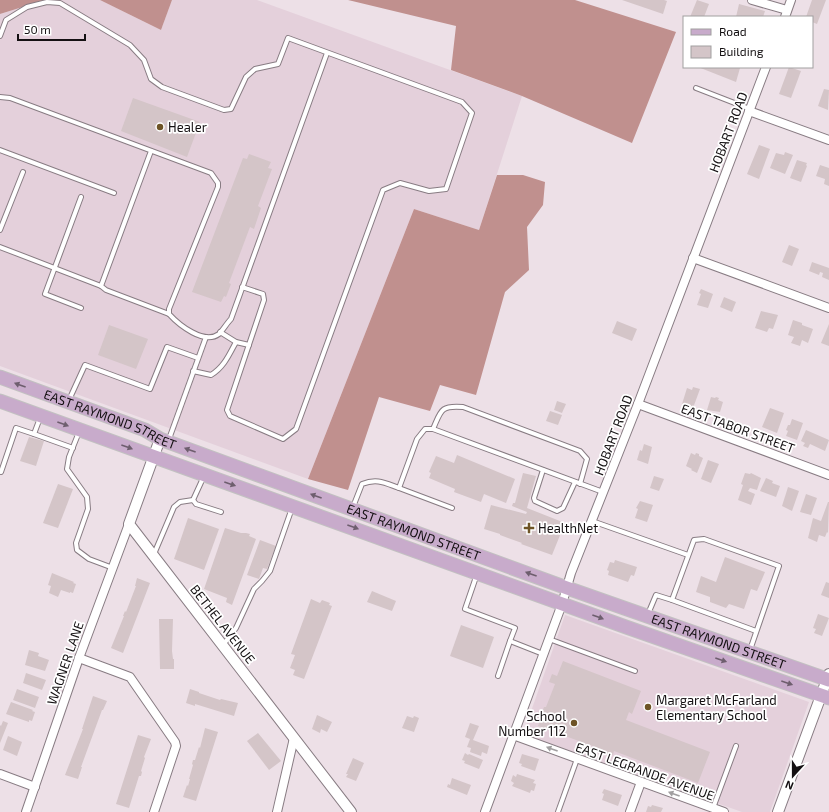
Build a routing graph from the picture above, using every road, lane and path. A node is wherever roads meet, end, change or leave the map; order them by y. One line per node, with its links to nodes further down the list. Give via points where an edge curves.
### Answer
1 (752, 0): 3 (street)
2 (791, 0): 3 (street)
3 (786, 13)
4 (0, 36): 5 (lane, via 6,20 26,7 47,2 60,3 130,45 144,60 150,79 162,87 224,110 231,109 246,77 255,69 278,64 288,38)
5 (327, 53): 21 (lane); 28 (lane, via 462,102 472,113 446,188 429,192 400,183 383,190 296,429 282,439 230,416 227,410)
6 (766, 68): 9 (street, HOBART ROAD)
7 (696, 88): 9 (lane)
8 (0, 97): 12 (lane, via 10,98)
9 (750, 110): 10 (street); 18 (street, HOBART ROAD)
10 (829, 140)
11 (0, 150): 14 (lane)
12 (152, 151): 20 (lane); 24 (lane, via 211,173 218,183)
13 (23, 172): 16 (lane)
14 (114, 193)
15 (81, 197): 19 (lane)
16 (0, 230)
17 (0, 247): 19 (lane)
18 (693, 258): 23 (street); 34 (street, HOBART ROAD)
19 (54, 268): 20 (lane); 22 (lane, via 45,294)
20 (100, 286): 24 (lane)
21 (242, 287): 25 (lane, via 231,319); 28 (lane, via 263,294 264,300)
22 (81, 308)
23 (829, 308)
24 (169, 314): 26 (lane, via 188,330)
25 (220, 332): 26 (lane); 27 (lane)
26 (206, 337): 29 (lane)
27 (236, 342): 28 (lane); 30 (lane, via 218,370 211,374)
28 (249, 345)
29 (198, 358): 30 (lane); 33 (lane, via 167,347 150,389 85,365)
30 (193, 371): 39 (lane)
31 (0, 378): 33 (main road, EAST RAYMOND STREET, one-way to 31)
32 (0, 400): 35 (main road, EAST RAYMOND STREET)
33 (68, 402): 39 (main road, EAST RAYMOND STREET, via 145,430)
34 (638, 404): 45 (street, EAST TABOR STREET); 49 (street, HOBART ROAD)
35 (41, 416): 37 (main road, EAST RAYMOND STREET, one-way to 37); 38 (lane)
36 (433, 429): 42 (lane); 47 (lane, via 441,411 450,406 462,407 580,451 587,459); 48 (lane, via 425,430 417,439)
37 (80, 430): 40 (lane); 41 (main road, EAST RAYMOND STREET, one-way to 41)
38 (34, 434): 40 (lane); 43 (lane, via 16,428)
39 (164, 440): 41 (street); 53 (main road, EAST RAYMOND STREET, one-way to 39)
40 (72, 448): 59 (lane, via 67,469 87,497 88,509 76,543 77,550 89,559)
41 (154, 457): 44 (main road, EAST RAYMOND STREET); 56 (street)
42 (543, 470): 46 (lane); 46 (lane, via 535,501 557,511 563,508)
43 (1, 472)
44 (204, 475): 50 (lane); 51 (main road, EAST RAYMOND STREET, one-way to 51)
45 (829, 475)
46 (575, 482): 47 (lane)
47 (580, 484): 49 (lane)
48 (399, 488): 52 (lane); 53 (lane, via 371,480 362,484)
49 (603, 492): 55 (street, HOBART ROAD)
50 (193, 500): 54 (lane, via 196,504); 58 (lane, via 180,502 174,507)
51 (292, 505): 60 (main road, EAST RAYMOND STREET, one-way to 60); 68 (lane, via 270,571 254,589 236,628)
52 (452, 508)
53 (353, 509): 61 (main road, EAST RAYMOND STREET, one-way to 53)
54 (221, 512)
55 (592, 521): 57 (lane); 61 (street, HOBART ROAD)
56 (129, 524): 58 (street, BETHEL AVENUE); 59 (street, WAGNER LANE)
57 (688, 555): 62 (lane); 65 (lane, via 694,540 704,539 779,566)
58 (154, 556): 68 (street, BETHEL AVENUE)
59 (113, 568): 71 (street, WAGNER LANE)
60 (477, 573): 63 (main road, EAST RAYMOND STREET); 67 (lane, via 465,609 515,628)
61 (567, 588): 63 (street, HOBART ROAD); 64 (main road, EAST RAYMOND STREET)
62 (672, 600): 64 (lane, via 656,595); 65 (lane)
63 (562, 604): 66 (street, HOBART ROAD); 75 (main road, EAST RAYMOND STREET, one-way to 75)
64 (648, 616): 69 (main road, EAST RAYMOND STREET)
65 (756, 631): 69 (lane)
66 (549, 638): 70 (street, HOBART ROAD); 72 (lane)
67 (510, 641): 70 (lane); 73 (lane)
68 (223, 645): 77 (street, BETHEL AVENUE)
69 (749, 652): 74 (main road, EAST RAYMOND STREET)
70 (543, 654): 76 (street, HOBART ROAD)
71 (79, 658): 82 (street, WAGNER LANE); 85 (street, via 130,677 175,742 176,746)
72 (635, 671)
73 (498, 676)
74 (828, 678): 75 (street)
75 (825, 697): 92 (street)
76 (513, 735): 79 (street, EAST LEGRANDE AVENUE, one-way to 76); 88 (street, HOBART ROAD)
77 (294, 738): 86 (street); 87 (street, BETHEL AVENUE)
78 (736, 746): 83 (lane)
79 (578, 759): 81 (street, EAST LEGRANDE AVENUE); 89 (lane)
80 (0, 774): 82 (street)
81 (641, 782): 83 (street, EAST LEGRANDE AVENUE, one-way to 81); 90 (street)
82 (35, 787): 84 (street, WAGNER LANE)
83 (713, 808): 91 (street, EAST LEGRANDE AVENUE)
84 (26, 812)
85 (154, 812)
86 (277, 812)
87 (351, 812)
88 (485, 812)
89 (558, 812)
90 (630, 812)
91 (724, 812)
92 (778, 812)

